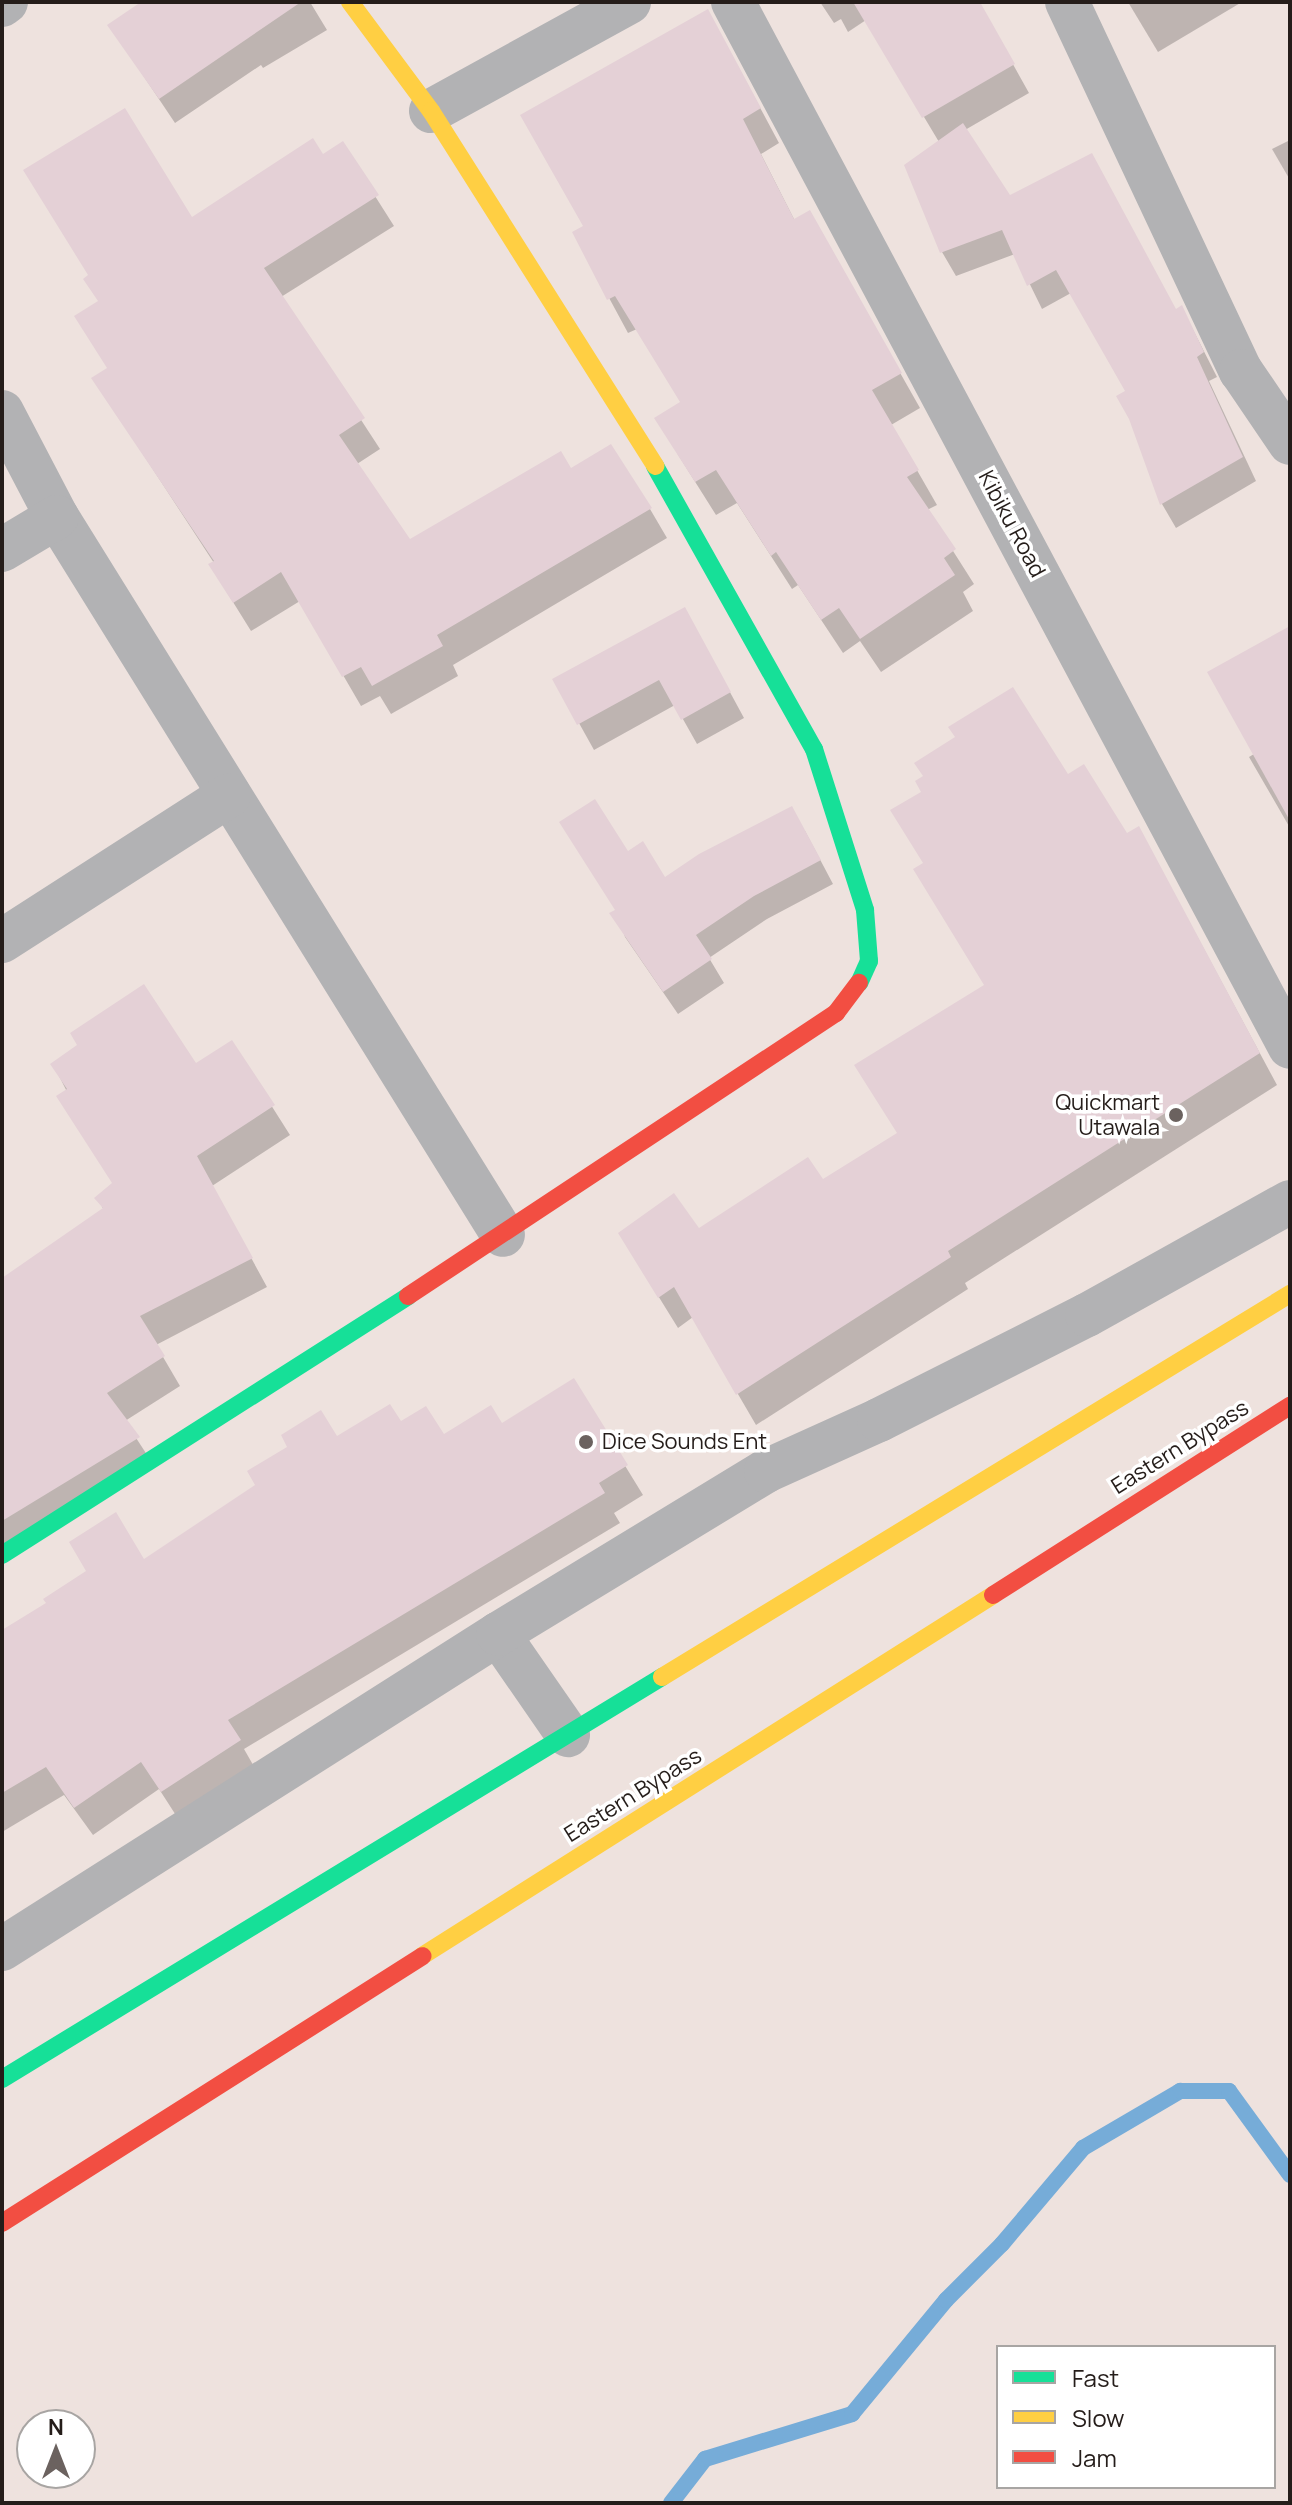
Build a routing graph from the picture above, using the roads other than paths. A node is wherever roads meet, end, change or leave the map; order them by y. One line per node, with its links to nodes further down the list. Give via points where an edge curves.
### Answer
1 (350, 2): 5 (main road)
2 (629, 2): 5 (street)
3 (733, 2): 12 (street, Kibiku Road)
4 (1067, 2): 7 (street, via 1241,371)
5 (431, 111): 14 (main road, via 674,496 814,749 869,936 869,961 857,989 836,1013)
6 (2, 412): 8 (street)
7 (1290, 443)
8 (57, 517): 9 (street); 10 (street)
9 (2, 550)
10 (229, 795): 11 (street); 14 (street)
11 (2, 941)
12 (1290, 1047)
13 (1290, 1202): 18 (street, via 1087,1315 766,1471)
14 (503, 1235): 17 (main road)
15 (1290, 1294): 19 (main road)
16 (1290, 1406): 22 (main road, Eastern Bypass)
17 (2, 1555)
18 (498, 1634): 19 (street); 20 (street)
19 (568, 1735): 21 (main road)
20 (2, 1949)
21 (2, 2079)
22 (2, 2223)

